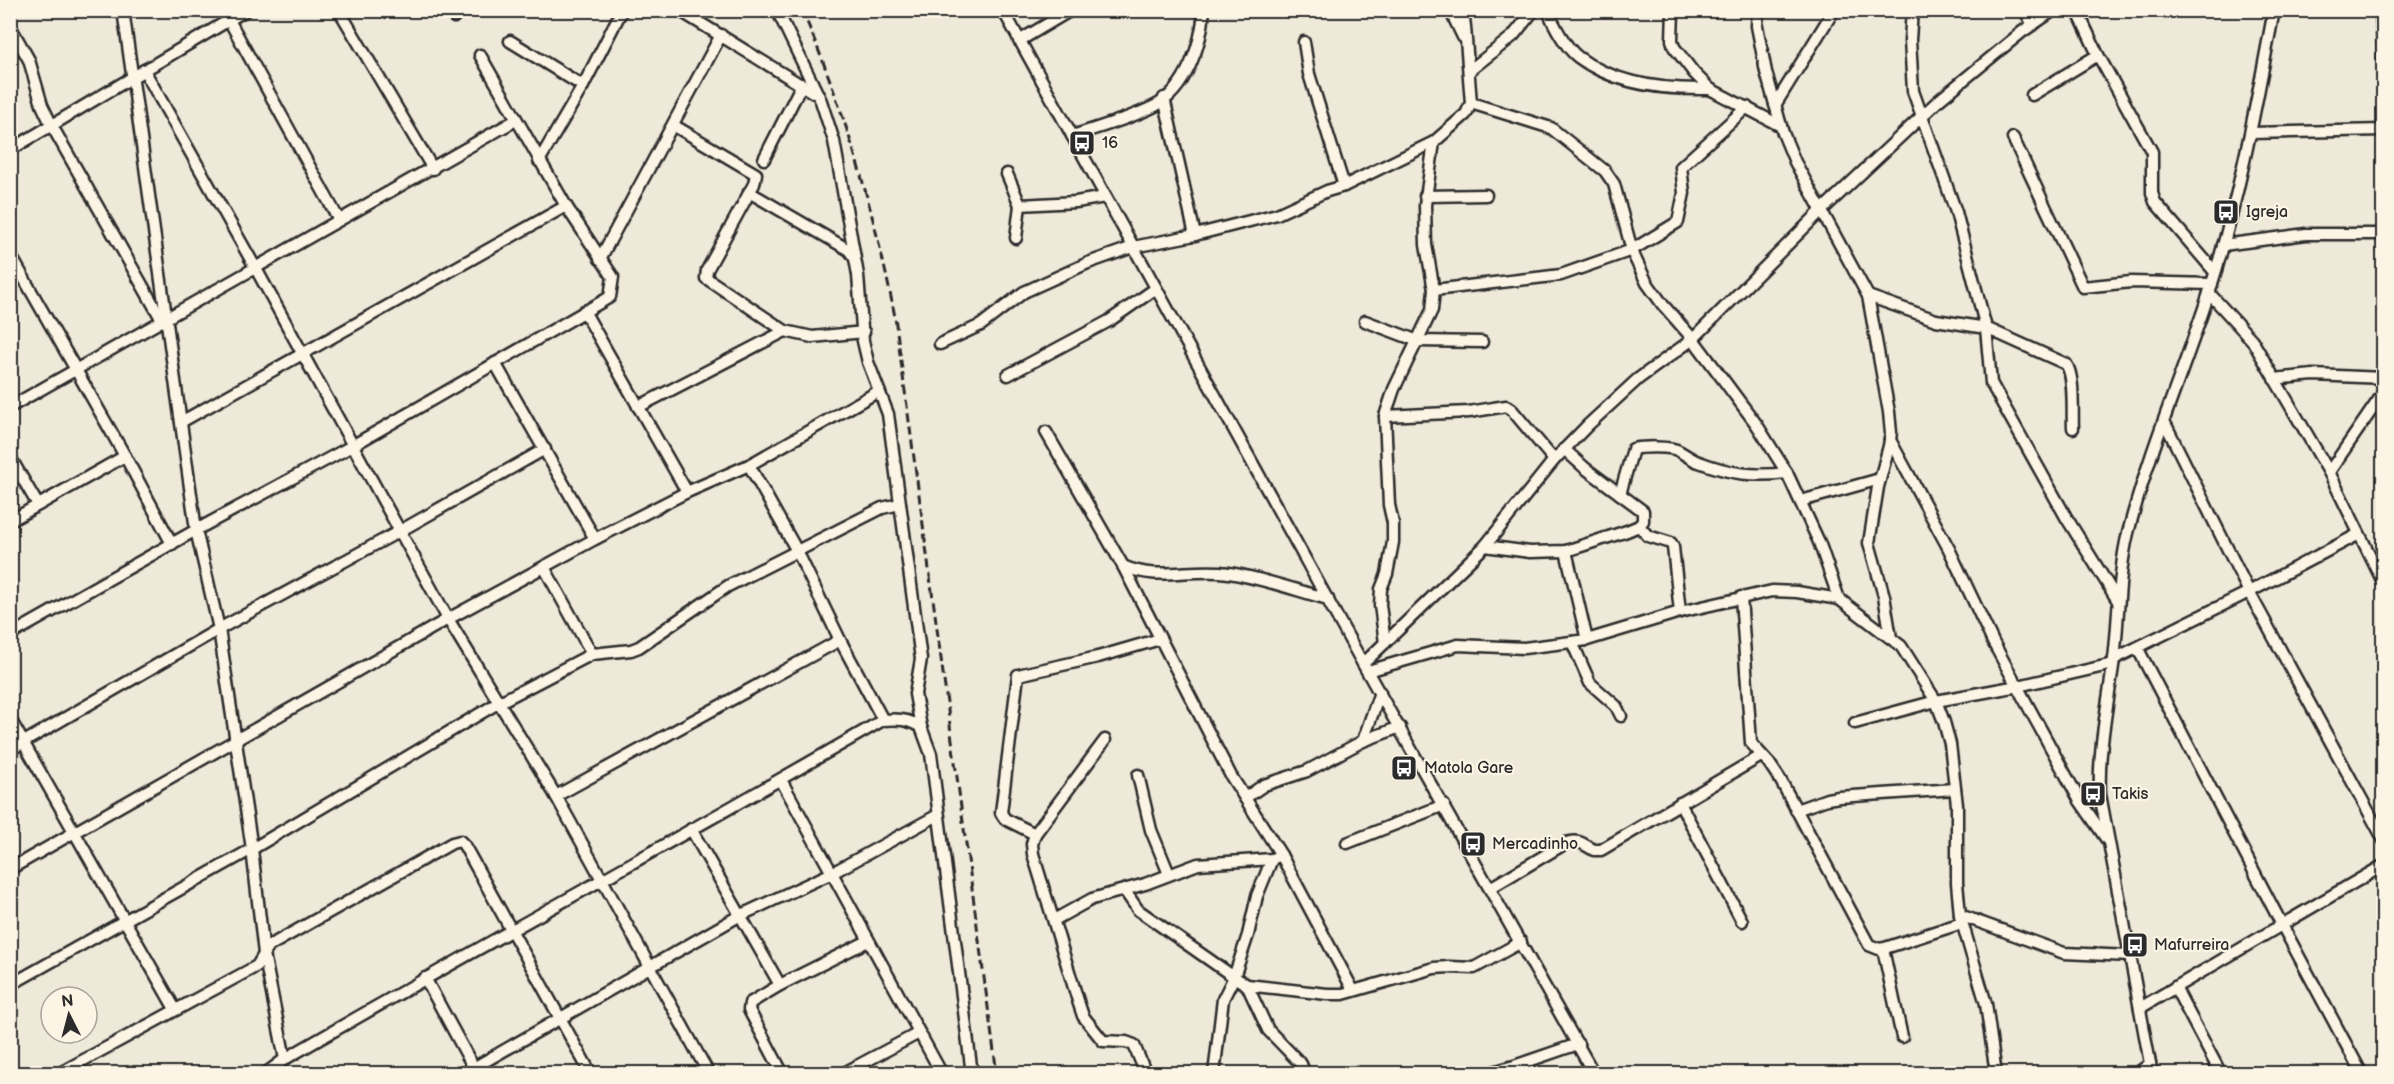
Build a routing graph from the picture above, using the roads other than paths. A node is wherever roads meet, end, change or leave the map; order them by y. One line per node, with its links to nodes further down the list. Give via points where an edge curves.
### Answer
1 (123, 10): 36 (street)
2 (246, 10): 23 (street)
3 (339, 10): 59 (street)
4 (622, 10): 38 (street)
5 (679, 10): 26 (street)
6 (777, 10): 40 (street)
7 (1003, 10): 28 (street)
8 (1071, 10): 28 (street)
9 (1204, 10): 42 (street, via 1197,48 1178,85)
10 (1450, 10): 30 (street)
11 (1467, 10): 30 (street)
12 (1534, 10): 35 (street, via 1513,36)
13 (1548, 10): 39 (street, via 1576,56 1615,77 1674,90)
14 (1673, 10): 39 (street, via 1674,47)
15 (1758, 10): 44 (street, via 1757,26)
16 (1834, 10): 44 (street)
17 (2024, 10): 24 (street)
18 (2054, 10): 24 (street)
19 (2077, 10): 32 (street)
20 (2274, 10): 52 (street)
21 (2381, 10): 33 (street)
22 (1910, 11): 46 (street, via 1913,91)
23 (229, 20): 34 (street); 69 (street)
24 (2033, 24): 46 (street)
25 (10, 26): 49 (street, via 29,60)
26 (721, 35): 37 (street); 48 (street)
27 (510, 41): 38 (street)
28 (1019, 41): 53 (street)
29 (1304, 42): 61 (street, via 1309,74)
30 (1466, 43): 35 (street)
31 (480, 55): 47 (street)
32 (2098, 55): 41 (street); 80 (street, via 2152,152 2155,202)
33 (2384, 63)
34 (144, 70): 36 (street); 79 (street)
35 (1469, 71): 43 (street)
36 (132, 77): 49 (street); 86 (street)
37 (802, 84): 40 (street); 57 (street)
38 (583, 86): 58 (street)
39 (1710, 89): 45 (street)
40 (817, 95): 77 (street, via 834,141)
41 (2032, 95)
42 (1164, 98): 53 (street, via 1157,105); 71 (street)
43 (1471, 103): 55 (street, via 1466,114); 75 (street, via 1551,128 1605,171 1614,184)
44 (1775, 105): 50 (street)
45 (1747, 108): 50 (street); 75 (street, via 1681,166 1684,193 1678,222)
46 (1923, 116): 68 (street); 88 (street, via 1956,212)
47 (516, 120): 58 (street); 59 (street)
48 (673, 125): 62 (street, via 756,174); 78 (street)
49 (52, 126): 56 (street); 86 (street)
50 (1781, 126): 68 (street)
51 (2384, 130): 52 (street)
52 (2251, 133): 73 (street)
53 (1072, 136): 65 (street)
54 (2013, 138): 82 (street, via 2083,287 2131,282)
55 (1434, 142): 61 (street); 64 (street)
56 (10, 150)
57 (764, 159)
58 (539, 161): 67 (street)
59 (433, 169): 69 (street)
60 (1007, 174): 66 (street)
61 (1344, 186): 71 (street, via 1277,214)
62 (749, 192): 77 (street, via 849,250); 89 (street, via 706,278)
63 (1486, 195): 64 (street)
64 (1425, 196): 83 (street, via 1426,244)
65 (1106, 197): 66 (street); 74 (street)
66 (1020, 205): 72 (street)
67 (566, 206): 78 (street); 95 (street)
68 (1821, 211): 84 (street); 91 (street)
69 (339, 220): 79 (street)
70 (2384, 234): 73 (street, via 2306,234)
71 (1195, 235): 74 (street)
72 (1016, 238)
73 (2223, 245): 80 (street)
74 (1133, 247): 81 (street); 94 (street, via 1024,292 981,325)
75 (1632, 250): 83 (street, via 1561,274); 91 (street, via 1662,305)
76 (10, 254): 97 (street)
77 (854, 257): 90 (street)
78 (600, 259): 85 (street, via 613,277 610,297)
79 (255, 267): 86 (street); 95 (street)
80 (2215, 272): 82 (street)
81 (1155, 289): 98 (street, via 1109,321); 141 (street)
82 (2210, 289): 100 (street, via 2252,340); 106 (street)
83 (1434, 290): 92 (street, via 1432,310)
84 (1868, 296): 88 (street, via 1936,320); 110 (street, via 1889,412)
85 (584, 311): 96 (street); 104 (street)
86 (163, 320): 97 (street); 107 (street)
87 (1365, 321): 92 (street)
88 (1986, 328): 108 (street, via 2066,364 2071,378); 143 (street, via 1995,394)
89 (785, 331): 90 (street, via 812,337); 104 (street)
90 (864, 332): 101 (street, via 868,362)
91 (1693, 339): 113 (street, via 1638,379); 119 (street)
92 (1418, 341): 93 (street); 105 (street)
93 (1482, 342)
94 (940, 344)
95 (302, 354): 107 (street); 111 (street)
96 (495, 363): 111 (street); 112 (street)
97 (76, 371): 103 (street); 114 (street)
98 (1008, 375)
99 (2384, 378): 100 (street, via 2313,375)
100 (2274, 380): 118 (street)
101 (879, 391): 117 (street); 124 (street, via 888,414)
102 (2384, 392): 118 (street)
103 (10, 407)
104 (639, 407): 121 (street)
105 (1385, 416): 116 (street, via 1506,406); 153 (street, via 1389,505 1394,523 1381,589)
106 (2164, 421): 139 (street); 143 (street, via 2128,534)
107 (181, 422): 128 (street)
108 (2073, 428)
109 (1046, 432): 136 (street)
110 (1890, 440): 120 (street); 158 (street)
111 (352, 446): 128 (street); 129 (street)
112 (545, 449): 129 (street); 131 (street)
113 (1564, 449): 116 (street); 122 (street)
114 (125, 456): 125 (street); 132 (street)
115 (10, 457): 125 (street)
116 (1554, 460): 133 (street)
117 (749, 465): 121 (street); 134 (street)
118 (2329, 472): 130 (street)
119 (1787, 473): 122 (street, via 1757,477 1699,462 1677,449 1640,448 1633,449); 123 (street)
120 (1880, 479): 123 (street); 148 (street, via 1869,543)
121 (687, 492): 131 (street)
122 (1620, 494): 127 (street, via 1642,511)
123 (1801, 501): 142 (street)
124 (900, 504): 134 (street, via 882,508); 166 (street, via 921,659 915,694)
125 (38, 505): 126 (street)
126 (10, 521)
127 (1639, 526): 135 (street); 144 (street, via 1648,536 1673,547)
128 (195, 530): 132 (street); 146 (street)
129 (400, 531): 145 (street); 146 (street)
130 (2359, 534): 138 (street); 139 (street)
131 (596, 539): 137 (street)
132 (172, 544): 147 (street)
133 (1485, 546): 135 (street, via 1530,552); 153 (street)
134 (798, 551): 150 (street); 155 (street, via 728,586 639,647)
135 (1566, 551): 151 (street)
136 (1123, 566): 141 (street, via 1147,574 1231,573); 149 (street)
137 (544, 567): 145 (street); 155 (street)
138 (2384, 584)
139 (2249, 592): 154 (street); 186 (street)
140 (1741, 597): 142 (street, via 1772,591); 144 (street); 173 (street, via 1751,743)
141 (1328, 599): 157 (street)
142 (1839, 599): 148 (street)
143 (2118, 601): 156 (street)
144 (1680, 612): 151 (street)
145 (448, 619): 161 (street); 168 (street)
146 (219, 629): 168 (street); 171 (street)
147 (10, 635)
148 (1891, 638): 160 (street, via 1901,646)
149 (1160, 639): 178 (street); 185 (street, via 1018,675 1001,813 1005,819)
150 (840, 640): 164 (street); 177 (street)
151 (1587, 640): 152 (street)
152 (1572, 642): 157 (street, via 1524,648 1458,645); 162 (street, via 1590,683)
153 (1385, 643): 157 (street)
154 (2138, 648): 156 (street); 203 (street)
155 (592, 654): 161 (street)
156 (2113, 661): 158 (street); 187 (street, via 2098,768)
157 (1365, 668): 159 (street)
158 (2018, 686): 160 (street); 187 (street, via 2080,801)
159 (1380, 692): 167 (street); 170 (street)
160 (1936, 701): 165 (street); 176 (street, via 1950,744)
161 (498, 703): 177 (street); 189 (street)
162 (1622, 716)
163 (10, 719): 171 (street)
164 (883, 720): 166 (street, via 911,721); 175 (street)
165 (1855, 723)
166 (921, 727): 182 (street, via 932,754)
167 (1400, 727): 170 (street); 180 (street)
168 (235, 740): 184 (street); 189 (street)
169 (1105, 740): 185 (street)
170 (1364, 741): 178 (street, via 1307,771 1264,785)
171 (23, 743): 172 (street); 184 (street)
172 (10, 750)
173 (1761, 756): 179 (street); 181 (street)
174 (1138, 775): 194 (street, via 1151,830)
175 (781, 780): 183 (street); 193 (street)
176 (1955, 789): 181 (street, via 1839,797); 199 (street)
177 (556, 796): 195 (street)
178 (1245, 798): 190 (street)
179 (1680, 803): 196 (street, via 1601,850 1582,841 1566,843); 202 (street)
180 (1444, 805): 188 (street); 196 (street)
181 (1796, 810): 207 (street, via 1869,945)
182 (938, 815): 193 (street); 235 (street)
183 (691, 829): 195 (street); 198 (street)
184 (75, 832): 192 (street); 201 (street)
185 (1035, 834): 200 (street, via 1033,854)
186 (2384, 840)
187 (2109, 842): 209 (street)
188 (1347, 843)
189 (252, 849): 201 (street); 208 (street)
190 (1276, 857): 194 (street, via 1198,864); 212 (street, via 1257,896); 217 (street)
191 (2384, 865): 203 (street)
192 (10, 869)
193 (832, 873): 198 (street); 205 (street)
194 (1169, 874): 197 (street)
195 (601, 879): 204 (street); 210 (street)
196 (1490, 888): 206 (street)
197 (1125, 891): 200 (street, via 1092,899); 212 (street, via 1138,910)
198 (739, 916): 210 (street); 214 (street)
199 (1961, 919): 207 (street); 209 (street, via 2064,953); 241 (street, via 1986,1004)
200 (1054, 920): 236 (street, via 1083,1016 1103,1041 1134,1045)
201 (124, 921): 213 (street); 219 (street)
202 (1742, 921)
203 (2282, 926): 216 (street); 244 (street)
204 (512, 931): 208 (street, via 460,841 270,946); 211 (street); 220 (street)
205 (868, 941): 214 (street); 221 (street)
206 (1521, 942): 217 (street, via 1474,968 1434,968); 223 (street)
207 (1883, 949): 222 (street)
208 (264, 954): 219 (street, via 257,966); 224 (street)
209 (2130, 956): 218 (street)
210 (650, 968): 220 (street); 231 (street)
211 (425, 978): 224 (street); 226 (street)
212 (1234, 978): 215 (street); 237 (street, via 1223,999)
213 (10, 985)
214 (780, 985): 232 (street, via 752,1001 748,1008)
215 (1247, 985): 217 (street, via 1327,994); 238 (street, via 1268,1030 1301,1064)
216 (2175, 987): 218 (street); 243 (street)
217 (1353, 990)
218 (2140, 1008): 225 (street)
219 (175, 1009): 227 (street)
220 (561, 1019): 226 (street); 230 (street)
221 (919, 1033): 233 (street); 234 (street)
222 (1902, 1037)
223 (1578, 1044): 239 (street); 240 (street)
224 (285, 1059): 228 (street)
225 (2151, 1069): 242 (street)
226 (475, 1070): 229 (street)
227 (58, 1074)
228 (266, 1074)
229 (463, 1074)
230 (591, 1074)
231 (709, 1074)
232 (783, 1074)
233 (842, 1074)
234 (942, 1074)
235 (972, 1074)
236 (1146, 1074)
237 (1214, 1074)
238 (1305, 1074)
239 (1486, 1074)
240 (1594, 1074)
241 (1996, 1074)
242 (2136, 1074)
243 (2221, 1074)
244 (2362, 1074)

